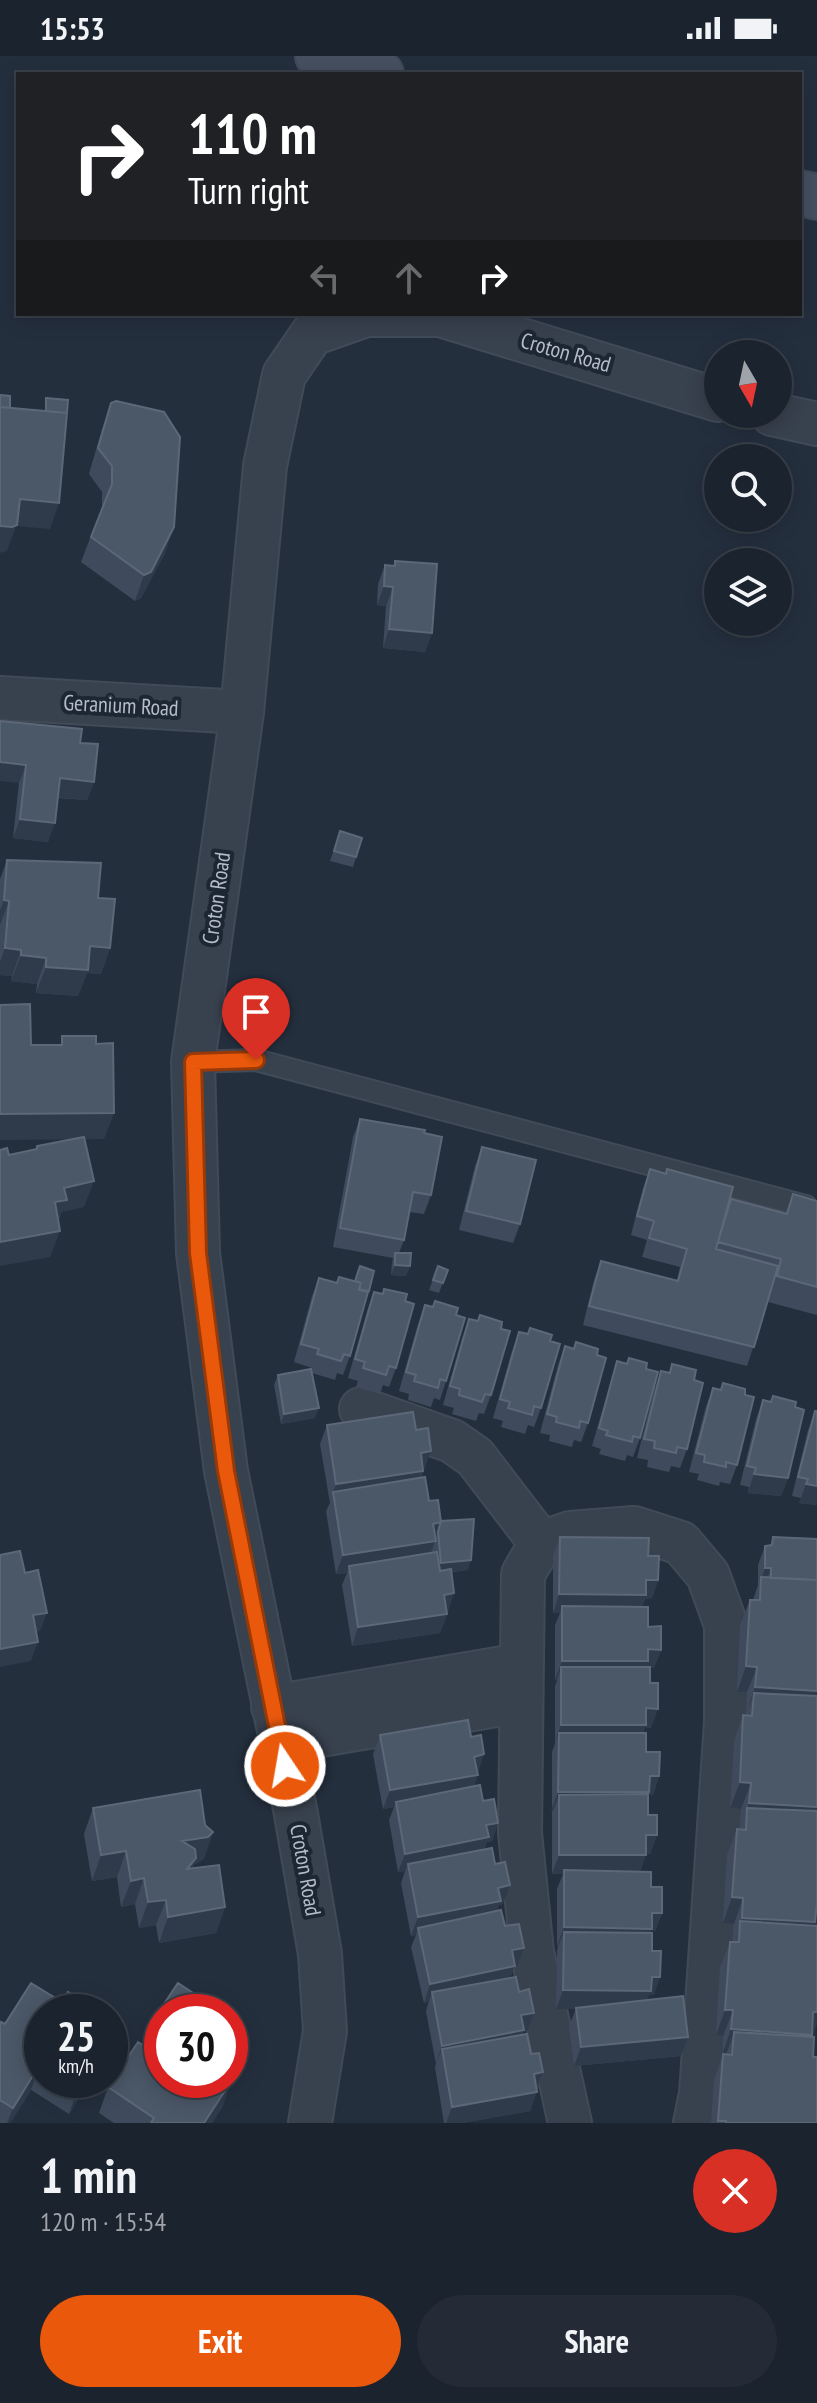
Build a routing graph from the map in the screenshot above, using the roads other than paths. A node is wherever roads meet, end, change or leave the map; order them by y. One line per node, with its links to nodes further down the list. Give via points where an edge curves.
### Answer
1 (318, 56): 2 (main road)
2 (374, 72)
3 (363, 316): 9 (street, Croton Road, via 312,334 284,375 265,466)
4 (443, 316): 5 (street, Croton Road)
5 (704, 396)
6 (792, 418): 7 (street)
7 (817, 424)
8 (0, 698): 9 (street, Geranium Road)
9 (242, 712): 10 (street, Croton Road)
10 (193, 1062): 11 (lane, via 256,1060); 15 (street, Croton Road, via 198,1253 226,1471)
11 (806, 1206)
12 (361, 1409): 13 (street, via 452,1441 475,1457)
13 (541, 1543): 14 (street, via 523,1574); 18 (street, via 570,1533 634,1528 681,1543 708,1575 726,1625 726,1722)
14 (520, 1683): 15 (street); 17 (street, via 520,1833 532,1952)
15 (276, 1725): 16 (street, Croton Road, via 320,1954 325,2031)
16 (310, 2123)
17 (570, 2123)
18 (695, 2123)

